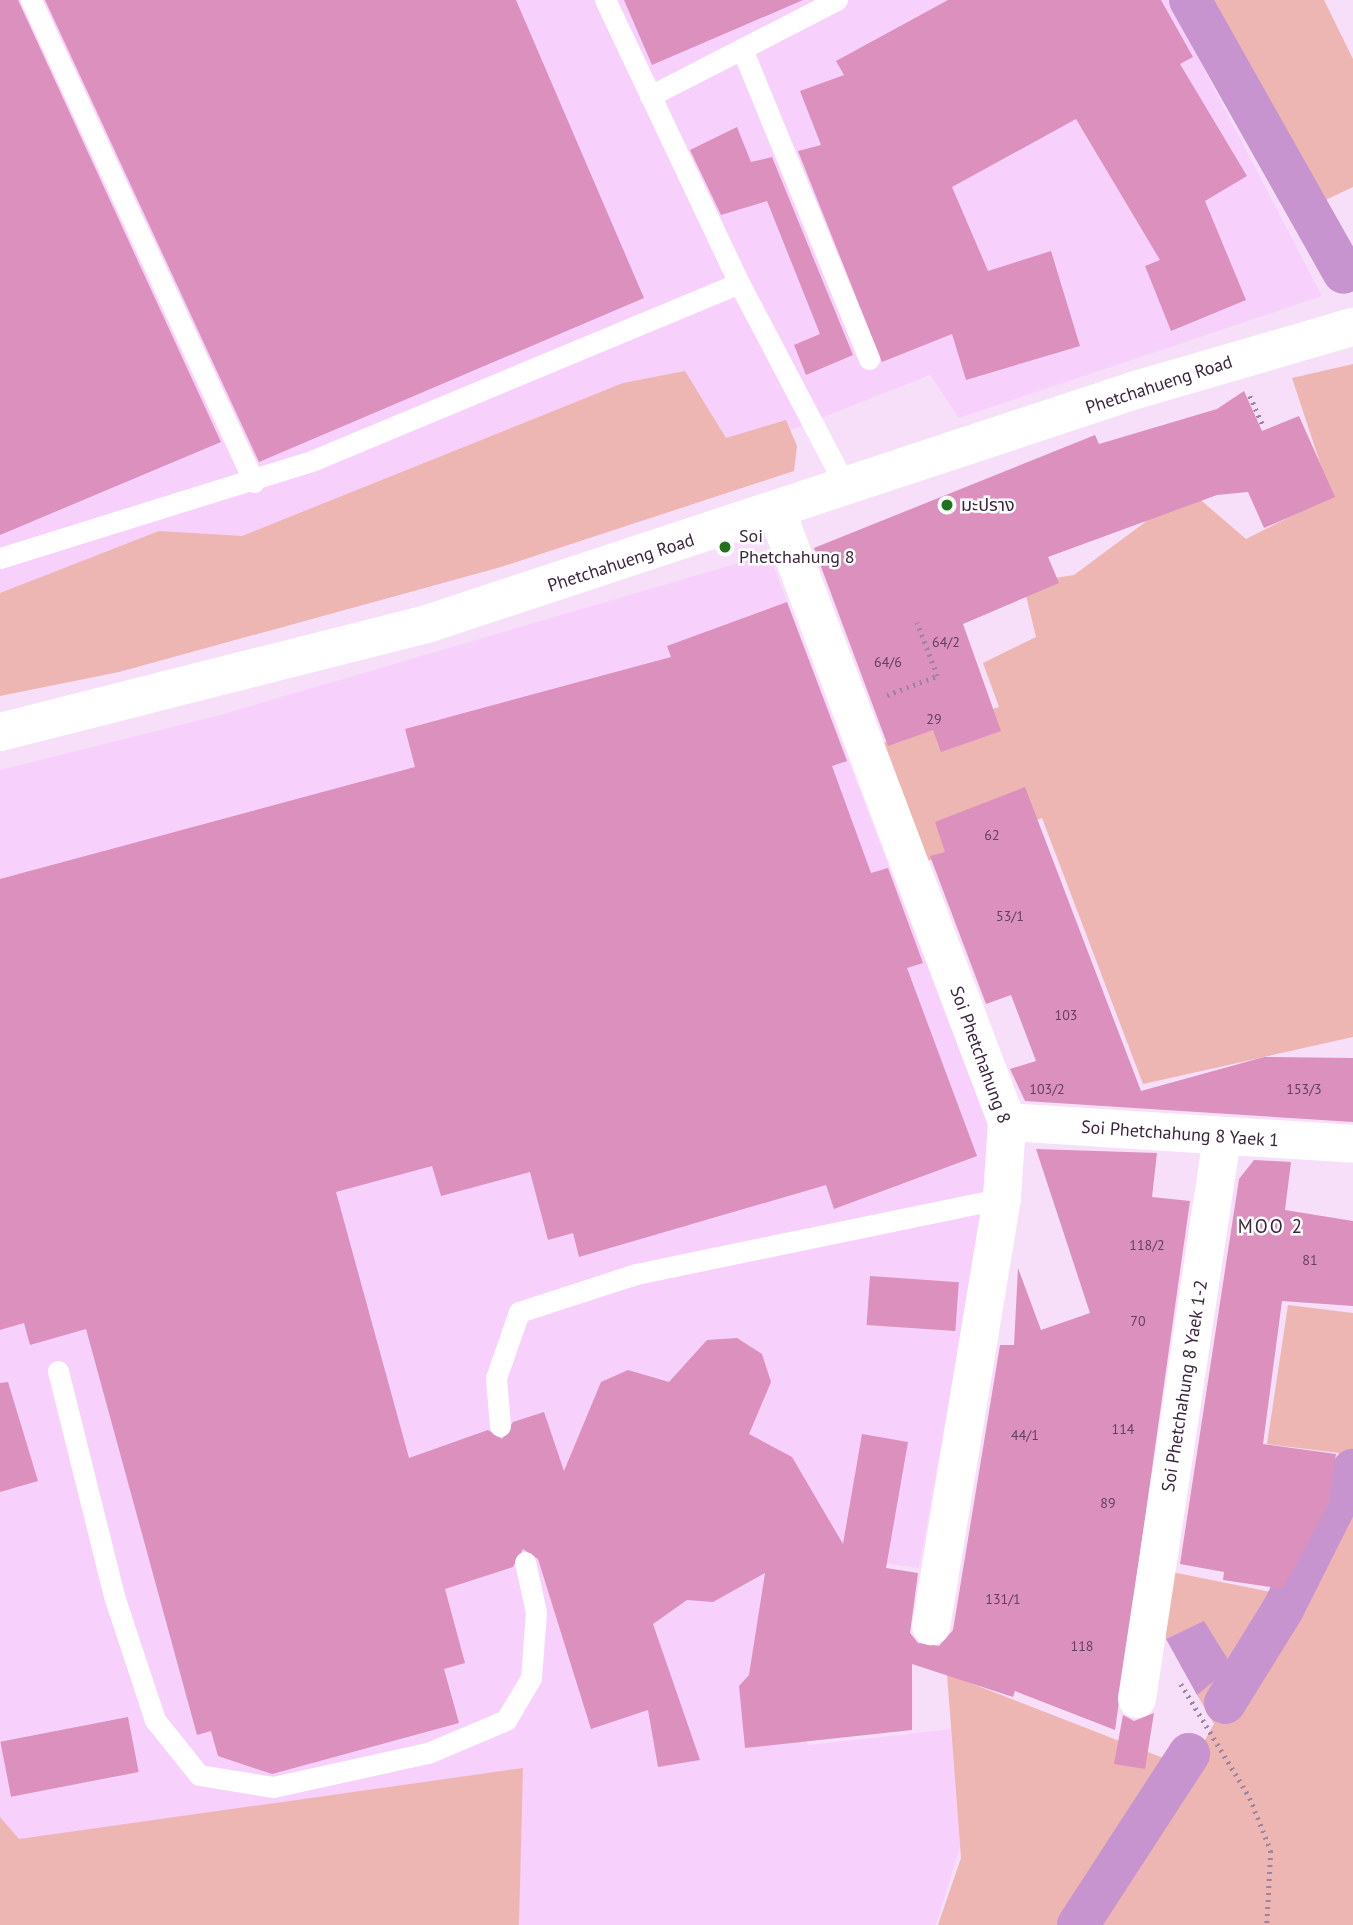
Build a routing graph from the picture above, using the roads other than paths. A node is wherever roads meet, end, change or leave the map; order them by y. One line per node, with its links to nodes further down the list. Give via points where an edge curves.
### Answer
1 (31, 0): 9 (lane)
2 (604, 0): 5 (lane)
3 (836, 0): 4 (lane)
4 (742, 49): 5 (lane); 8 (lane)
5 (650, 96): 6 (lane)
6 (739, 283): 9 (lane); 10 (lane)
7 (1353, 327): 10 (street, Phetchahueng Road)
8 (869, 359)
9 (254, 482): 12 (lane)
10 (845, 485): 11 (street, Phetchahueng Road)
11 (776, 510): 13 (street, Phetchahueng Road, via 430,623); 14 (street, Soi Phetchahung 8)
12 (0, 558)
13 (0, 732)
14 (1007, 1122): 15 (street, Soi Phetchahung 8 Yaek 1); 17 (street, Soi Phetchahung 8)
15 (1222, 1138): 16 (street, Soi Phetchahung 8 Yaek 1); 22 (street, Soi Phetchahung 8 Yaek 1-2)
16 (1353, 1144)
17 (1002, 1198): 19 (lane, via 636,1274 519,1312 496,1378); 21 (street, Soi Phetchahung 8)
18 (58, 1371): 20 (lane, via 114,1596 155,1720 199,1775 273,1787 428,1753 506,1720 531,1678 536,1612)
19 (500, 1426)
20 (525, 1562)
21 (931, 1626)
22 (1138, 1699)

